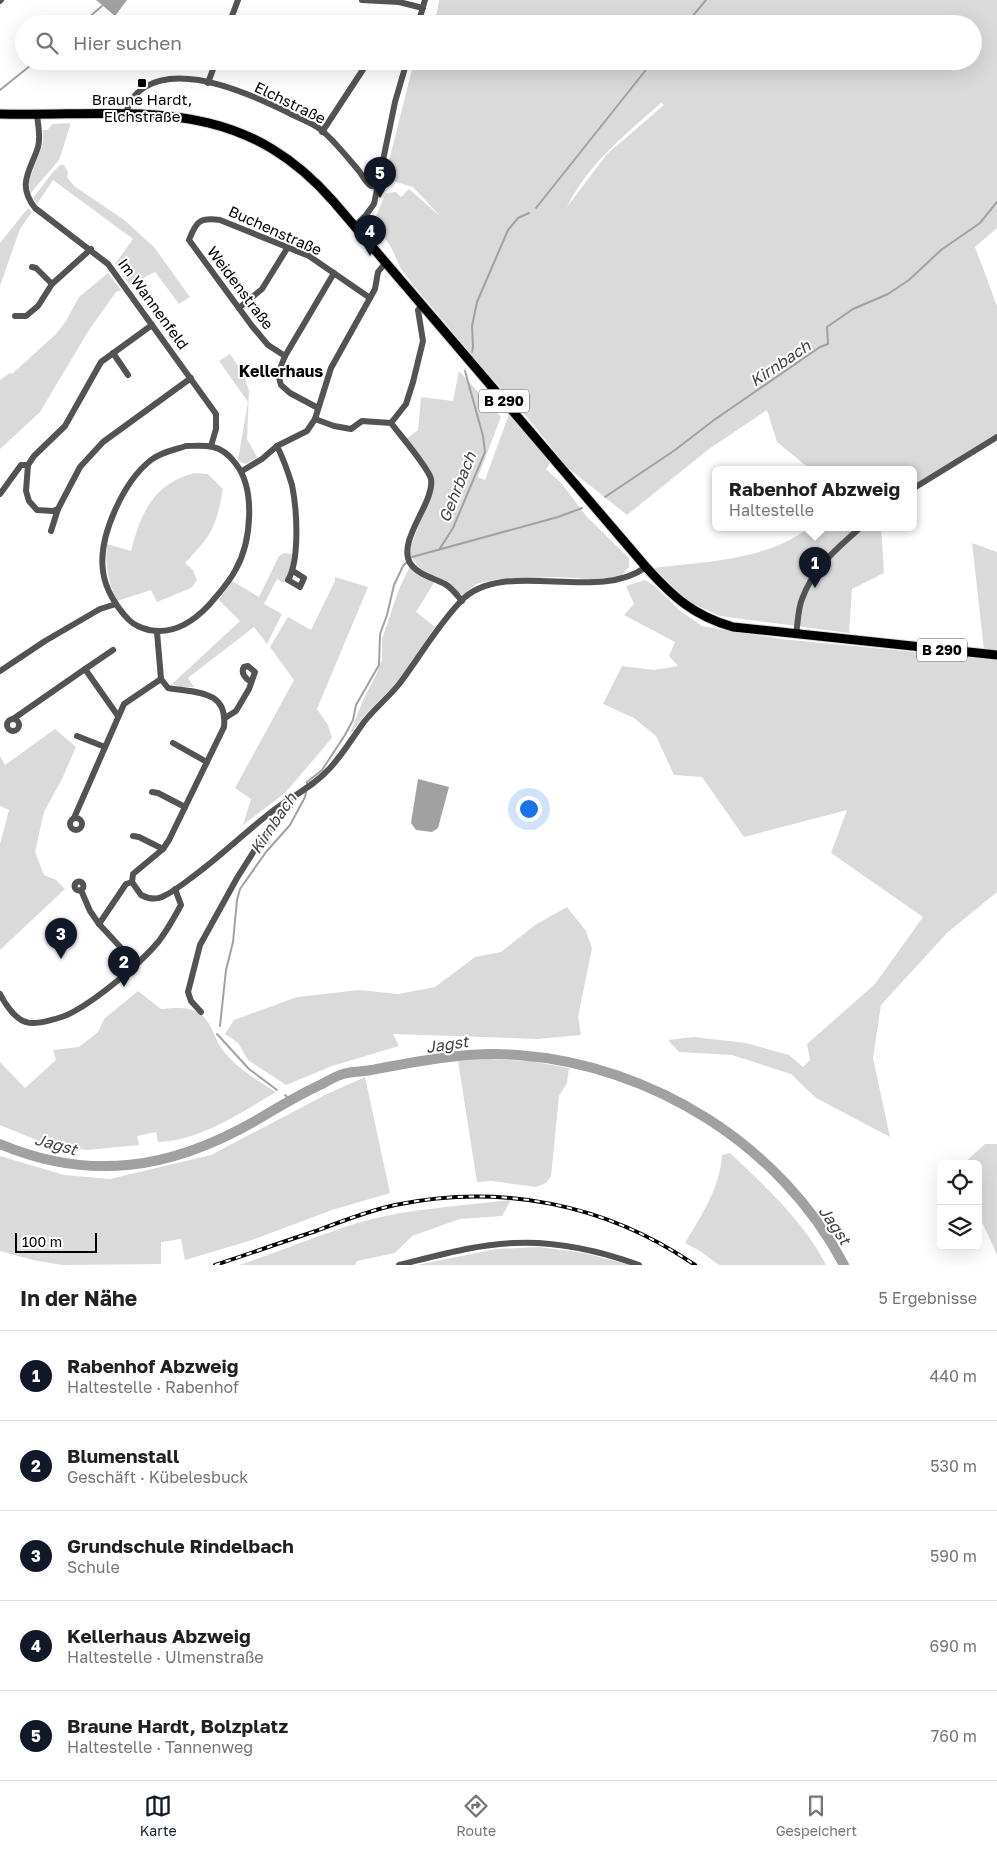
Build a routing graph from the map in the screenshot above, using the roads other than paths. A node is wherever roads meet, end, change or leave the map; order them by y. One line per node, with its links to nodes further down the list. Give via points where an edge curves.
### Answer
1 (238, 0): 5 (street)
2 (362, 0): 4 (street, via 399,2)
3 (425, 0): 4 (street)
4 (423, 8): 6 (street)
5 (233, 15)
6 (421, 15)
7 (213, 70): 10 (street)
8 (363, 70): 14 (street)
9 (404, 70): 15 (street, via 394,102)
10 (208, 83): 12 (street, Elchstraße, via 176,78 157,81 131,99); 14 (street, Elchstraße, via 269,103)
11 (0, 114): 13 (main road, B 290)
12 (126, 114): 13 (main road, B 290); 16 (main road, B 290, via 191,118 228,127 262,142 308,174)
13 (37, 115): 19 (street, Im Wannenfeld, via 38,146 26,174 29,201)
14 (322, 132): 15 (street, Elchstraße, via 367,182)
15 (378, 187): 16 (street, via 371,209)
16 (355, 226): 20 (main road, B 290)
17 (194, 228): 18 (street, Buchenstraße, via 207,218 220,220); 26 (street, Weidenstraße, via 189,240)
18 (288, 247): 22 (street, Buchenstraße); 26 (street, via 262,288)
19 (91, 249): 23 (street); 28 (street, Im Wannenfeld, via 108,264)
20 (386, 262): 24 (street, via 378,272); 25 (main road, B 290)
21 (32, 267): 23 (street)
22 (334, 273): 24 (street, Buchenstraße); 30 (street)
23 (52, 284): 27 (street, via 38,306 26,316)
24 (370, 298): 33 (street, via 331,368)
25 (422, 305): 35 (street, via 418,310 423,342 413,382 406,404); 46 (main road, B 290)
26 (238, 308): 30 (street, Weidenstraße, via 268,345)
27 (15, 316)
28 (152, 324): 29 (street); 32 (street, Im Wannenfeld)
29 (113, 354): 31 (street); 39 (street, via 101,362 65,426)
30 (285, 356): 33 (street, via 278,374 281,385)
31 (128, 375)
32 (191, 378): 37 (street, Im Wannenfeld, via 216,414); 43 (street, via 93,451 80,467)
33 (318, 408): 34 (street)
34 (315, 419): 35 (street, via 351,428 362,421); 38 (street, via 307,431)
35 (391, 423): 48 (street, via 431,479 410,538 407,551 410,562 420,573 447,585)
36 (997, 437): 41 (street)
37 (211, 446): 40 (street, via 229,456); 49 (street, via 186,446 163,453 151,460 127,488 107,533 103,562 107,585)
38 (277, 446): 40 (street); 47 (street, via 292,485 296,547)
39 (28, 465): 42 (street, via 21,465); 43 (street, via 29,501 36,510)
40 (242, 472): 50 (street, via 250,504 248,531 238,567 225,587 192,620 178,629)
41 (917, 486)
42 (0, 494)
43 (58, 509): 44 (street)
44 (51, 531)
45 (857, 531): 51 (street, via 818,568 802,601)
46 (646, 567): 48 (street, via 629,578 602,583 526,581 492,585); 51 (main road, B 290, via 678,600 706,618 733,627)
47 (293, 572)
48 (462, 600): 66 (street, via 331,767 313,784)
49 (116, 604): 50 (street, via 130,622); 55 (street, via 92,613)
50 (157, 632): 56 (street)
51 (796, 634): 53 (main road, B 290)
52 (113, 650): 54 (street)
53 (997, 655)
54 (85, 669): 58 (street); 60 (street)
55 (0, 671)
56 (161, 679): 58 (street, via 124,704); 59 (street, via 168,688 214,696)
57 (252, 682): 59 (street, via 236,711)
58 (118, 716): 63 (street)
59 (225, 718): 64 (street)
60 (13, 719)
61 (77, 736): 63 (street)
62 (173, 743): 64 (street)
63 (105, 747): 68 (street)
64 (207, 762): 67 (street)
65 (152, 792): 67 (street)
66 (287, 800): 73 (street); 77 (street, via 290,806 259,843 236,878 200,945 188,992)
67 (185, 807): 70 (street)
68 (74, 818)
69 (133, 836): 70 (street)
70 (163, 849): 71 (street, via 133,874)
71 (132, 882): 73 (street, via 140,895 146,898 161,897); 74 (street, via 126,884)
72 (81, 890): 74 (street)
73 (175, 890): 75 (street, via 181,905 174,919 158,942)
74 (100, 924): 75 (street)
75 (136, 964): 76 (street, via 73,1012 46,1021 26,1023)
76 (0, 994)
77 (201, 1012)
78 (399, 1265): 79 (street, via 514,1243 566,1245)
79 (639, 1265)

